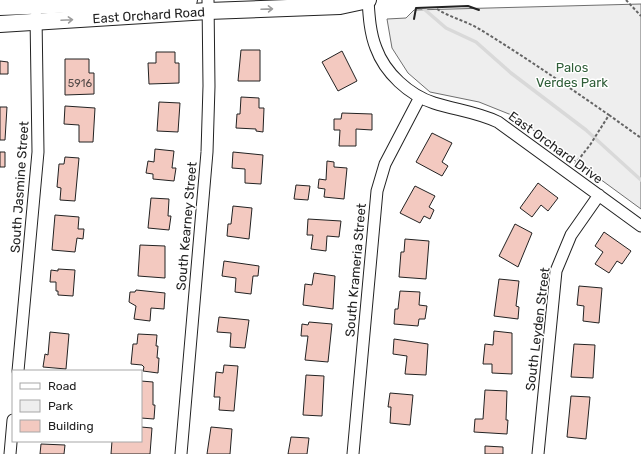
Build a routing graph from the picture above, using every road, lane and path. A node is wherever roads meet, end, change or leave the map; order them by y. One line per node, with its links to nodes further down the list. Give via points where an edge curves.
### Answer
1 (189, 0): 4 (main road, East Orchard Road)
2 (368, 0): 5 (main road, East Orchard Road, one-way to 2, via 340,6); 11 (street, East Orchard Drive, via 371,31 377,52 397,79)
3 (626, 0): 8 (path)
4 (36, 5): 6 (main road, East Orchard Road); 9 (street, South Jasmine Street)
5 (208, 6): 9 (main road, East Orchard Road, one-way to 5); 20 (street, South Kearney Street, via 207,152)
6 (0, 7)
7 (437, 9): 12 (path, via 454,19 479,28)
8 (641, 16)
9 (37, 22): 10 (main road, East Orchard Road); 17 (street, South Jasmine Street, via 38,152)
10 (0, 24)
11 (420, 97): 14 (street, East Orchard Drive, via 498,122); 21 (street, South Krameria Street, via 378,182)
12 (609, 115): 13 (path); 14 (path, via 590,145)
13 (641, 138)
14 (568, 172): 15 (street, East Orchard Drive)
15 (599, 195): 16 (street, East Orchard Drive); 22 (street, South Leyden Street, via 571,235 556,271)
16 (641, 226)
17 (18, 370)
18 (12, 431): 19 (street)
19 (10, 454)
20 (181, 454)
21 (353, 454)
22 (538, 454)

